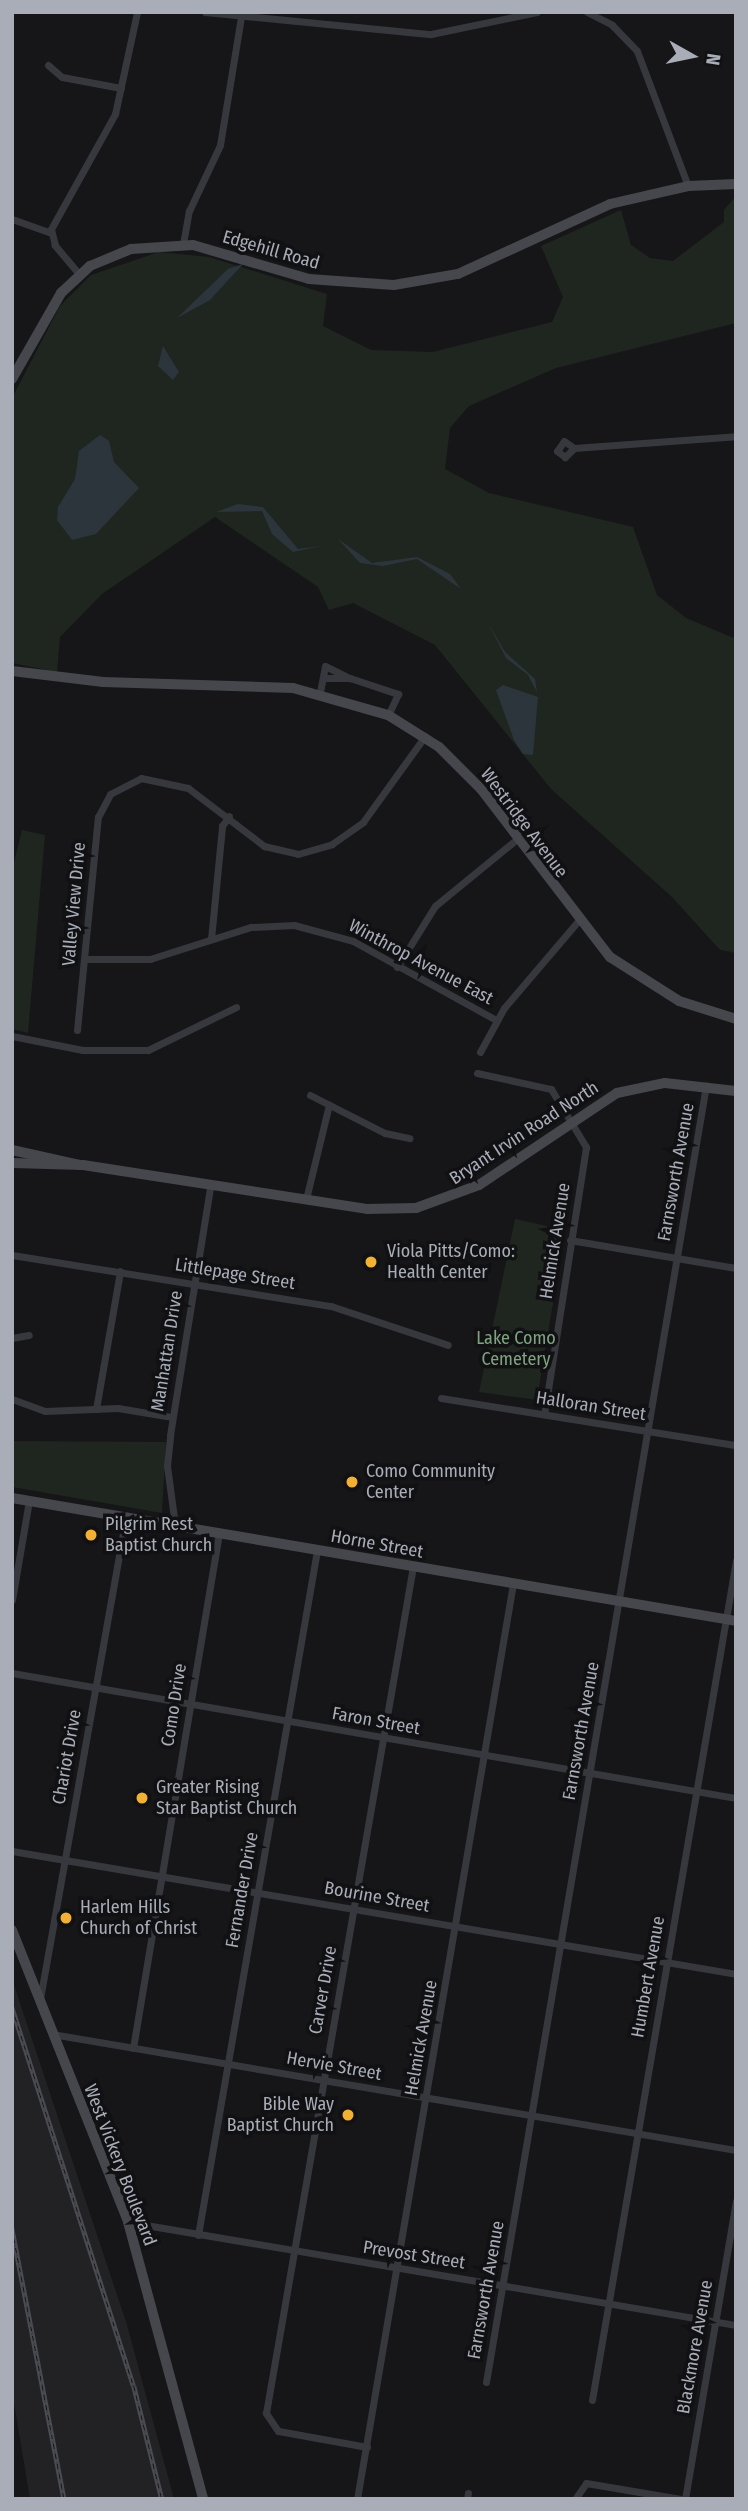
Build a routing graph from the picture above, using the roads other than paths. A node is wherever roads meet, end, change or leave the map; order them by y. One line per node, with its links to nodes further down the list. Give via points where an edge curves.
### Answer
1 (137, 12): 9 (street)
2 (205, 12): 6 (street)
3 (322, 12): 7 (street)
4 (537, 12): 7 (street, via 431,34)
5 (587, 12): 11 (street, via 612,25 636,51)
6 (241, 16): 7 (street); 14 (street, via 220,145 189,211)
7 (320, 21)
8 (48, 65): 9 (street, via 62,77)
9 (121, 88): 13 (street, via 97,156 57,214)
10 (736, 184): 11 (street, Edgehill Road)
11 (688, 186): 14 (street, Edgehill Road, via 610,204 458,274 394,285 309,279)
12 (12, 219): 13 (street)
13 (51, 233): 15 (street)
14 (183, 244): 15 (street, Edgehill Road, via 131,249)
15 (79, 274): 16 (street, Edgehill Road, via 40,322)
16 (12, 379)
17 (736, 436): 18 (street)
18 (574, 447)
19 (12, 671): 22 (street, Westridge Avenue)
20 (338, 674): 21 (street); 21 (street, via 325,666); 23 (street, via 398,694)
21 (323, 678): 22 (street)
22 (320, 692): 23 (street, Westridge Avenue)
23 (388, 715): 24 (street, Westridge Avenue)
24 (425, 736): 25 (street, via 378,807 318,850 298,854 264,846); 26 (street, Westridge Avenue, via 481,789)
25 (229, 816): 28 (street, via 222,826); 29 (street, Valley View Drive, via 204,796 160,780 141,778 118,788 98,817)
26 (518, 838): 27 (street, Westridge Avenue); 30 (street, via 435,906)
27 (578, 921): 32 (street, Westridge Avenue, via 643,982); 33 (street)
28 (211, 939): 29 (street, Winthrop Avenue East, via 150,959); 30 (street, Winthrop Avenue East, via 251,927 294,925 336,934)
29 (85, 959): 34 (street, Valley View Drive)
30 (397, 967): 33 (street, Winthrop Avenue East)
31 (236, 1007): 35 (street, via 148,1050 83,1050)
32 (736, 1019)
33 (496, 1020): 36 (street)
34 (77, 1030)
35 (12, 1036)
36 (480, 1052)
37 (477, 1073): 42 (street, Helmick Avenue, via 551,1088)
38 (706, 1086): 39 (street, Bryant Irvin Road North); 42 (street, Bryant Irvin Road North, via 640,1086); 51 (street, Farnsworth Avenue)
39 (736, 1091)
40 (310, 1095): 41 (street)
41 (330, 1105): 43 (street); 48 (street)
42 (572, 1118): 48 (street, Bryant Irvin Road North, via 491,1177 449,1199 389,1210); 49 (street, Helmick Avenue, via 586,1147)
43 (409, 1138)
44 (12, 1150): 46 (street, Bryant Irvin Road North)
45 (12, 1163): 46 (street, Bryant Irvin Road North)
46 (80, 1165): 47 (street, Bryant Irvin Road North)
47 (211, 1183): 48 (street, Bryant Irvin Road North); 54 (street, Manhattan Drive)
48 (306, 1199)
49 (570, 1240): 51 (street); 61 (street, Helmick Avenue)
50 (12, 1255): 53 (street, Littlepage Street)
51 (678, 1258): 52 (street); 63 (street, Farnsworth Avenue)
52 (736, 1268)
53 (120, 1270): 54 (street, Littlepage Street); 60 (street)
54 (194, 1283): 57 (street, Littlepage Street, via 331,1306); 62 (street, Manhattan Drive)
55 (29, 1335): 56 (street)
56 (12, 1338)
57 (448, 1345)
58 (441, 1398): 61 (street, Halloran Street)
59 (12, 1399): 60 (street, via 45,1411)
60 (96, 1409): 62 (street)
61 (544, 1414): 63 (street, Halloran Street)
62 (172, 1417): 68 (street, Manhattan Drive, via 167,1466)
63 (648, 1431): 64 (street, Halloran Street); 75 (street, Farnsworth Avenue)
64 (736, 1446)
65 (12, 1498): 66 (street, Horne Street)
66 (29, 1501): 67 (street, Horne Street); 74 (street)
67 (126, 1517): 68 (street, Horne Street); 78 (street, Chariot Drive)
68 (175, 1525): 69 (street, Horne Street)
69 (219, 1533): 70 (street, Horne Street); 79 (street, Como Drive)
70 (317, 1550): 72 (street, Horne Street); 80 (street, Fernander Drive)
71 (736, 1560): 76 (street, Humbert Avenue)
72 (413, 1566): 73 (street, Horne Street); 81 (street, Carver Drive)
73 (513, 1583): 75 (street, Horne Street); 82 (street, Helmick Avenue)
74 (12, 1600)
75 (619, 1601): 76 (street, Horne Street); 83 (street, Farnsworth Avenue)
76 (731, 1620): 84 (street, Humbert Avenue)
77 (12, 1673): 78 (street, Faron Street)
78 (96, 1689): 79 (street, Faron Street); 87 (street, Chariot Drive)
79 (190, 1706): 80 (street, Faron Street); 88 (street, Como Drive)
80 (287, 1722): 81 (street, Faron Street); 89 (street, Fernander Drive)
81 (383, 1738): 82 (street, Faron Street); 90 (street, Carver Drive)
82 (484, 1756): 83 (street, Faron Street); 91 (street, Helmick Avenue)
83 (590, 1774): 84 (street, Faron Street); 93 (street, Farnsworth Avenue)
84 (696, 1792): 85 (street, Faron Street); 94 (street, Humbert Avenue)
85 (736, 1798)
86 (12, 1851): 87 (street, Bourine Street)
87 (65, 1860): 88 (street, Bourine Street); 96 (street, Chariot Drive)
88 (162, 1876): 89 (street, Bourine Street); 98 (street, Como Drive)
89 (258, 1892): 90 (street, Bourine Street); 99 (street, Fernander Drive)
90 (353, 1909): 91 (street, Bourine Street); 100 (street, Carver Drive)
91 (456, 1926): 93 (street, Bourine Street); 101 (street, Helmick Avenue)
92 (12, 1930): 96 (street, West Vickery Boulevard)
93 (561, 1944): 94 (street, Bourine Street); 102 (street, Farnsworth Avenue)
94 (667, 1962): 95 (street, Bourine Street); 103 (street, Humbert Avenue)
95 (736, 1974)
96 (39, 2003): 97 (street, West Vickery Boulevard)
97 (52, 2034): 98 (street, Hervie Street); 106 (street, West Vickery Boulevard)
98 (133, 2048): 99 (street, Hervie Street)
99 (228, 2064): 100 (street, Hervie Street); 107 (street, Fernander Drive)
100 (323, 2080): 101 (street, Hervie Street); 108 (street, Carver Drive)
101 (427, 2098): 102 (street, Hervie Street); 109 (street, Helmick Avenue)
102 (532, 2116): 103 (street, Hervie Street); 110 (street, Farnsworth Avenue)
103 (638, 2134): 104 (street, Hervie Street); 111 (street, Humbert Avenue)
104 (736, 2150)
105 (736, 2201): 112 (street, Blackmore Avenue)
106 (128, 2222): 107 (street, Prevost Street); 117 (street, West Vickery Boulevard)
107 (198, 2235): 108 (street, Prevost Street)
108 (293, 2251): 109 (street, Prevost Street); 116 (street, Carver Drive, via 268,2420 291,2434)
109 (398, 2269): 110 (street, Prevost Street); 116 (street, Helmick Avenue)
110 (503, 2286): 111 (street, Prevost Street); 114 (street, Farnsworth Avenue)
111 (608, 2304): 112 (street, Prevost Street); 115 (street, Humbert Avenue)
112 (715, 2322): 113 (street, Prevost Street); 120 (street, Blackmore Avenue)
113 (736, 2325)
114 (486, 2382)
115 (592, 2400)
116 (367, 2446): 118 (street, Helmick Avenue)
117 (203, 2499)
118 (357, 2499)
119 (575, 2499): 120 (street, via 580,2485)
120 (683, 2499)

